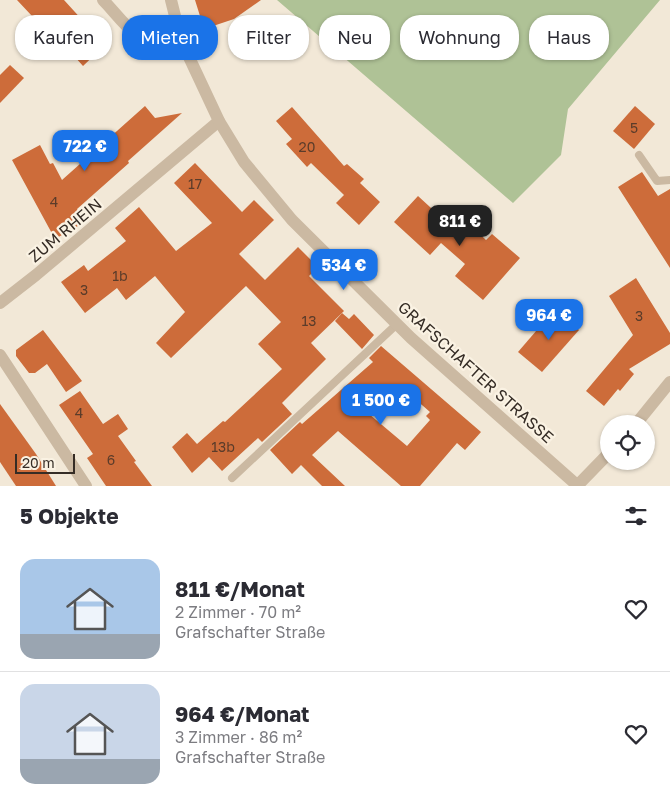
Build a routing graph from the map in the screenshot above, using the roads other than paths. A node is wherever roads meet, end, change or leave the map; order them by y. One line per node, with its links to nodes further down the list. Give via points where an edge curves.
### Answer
1 (103, 0): 4 (street)
2 (171, 0): 3 (street, GRAFSCHAFTER STRASSE)
3 (175, 15)
4 (122, 20)
5 (190, 60): 6 (street, GRAFSCHAFTER STRASSE)
6 (219, 122): 9 (street, ZUM RHEIN); 10 (street, GRAFSCHAFTER STRASSE, via 244,162 292,220)
7 (639, 155): 8 (lane, via 658,180)
8 (670, 180)
9 (0, 304)
10 (398, 324): 15 (lane); 17 (street, GRAFSCHAFTER STRASSE)
11 (0, 354): 16 (street)
12 (670, 382): 13 (street)
13 (643, 415)
14 (600, 463): 17 (street)
15 (232, 478)
16 (86, 486)
17 (578, 486)

